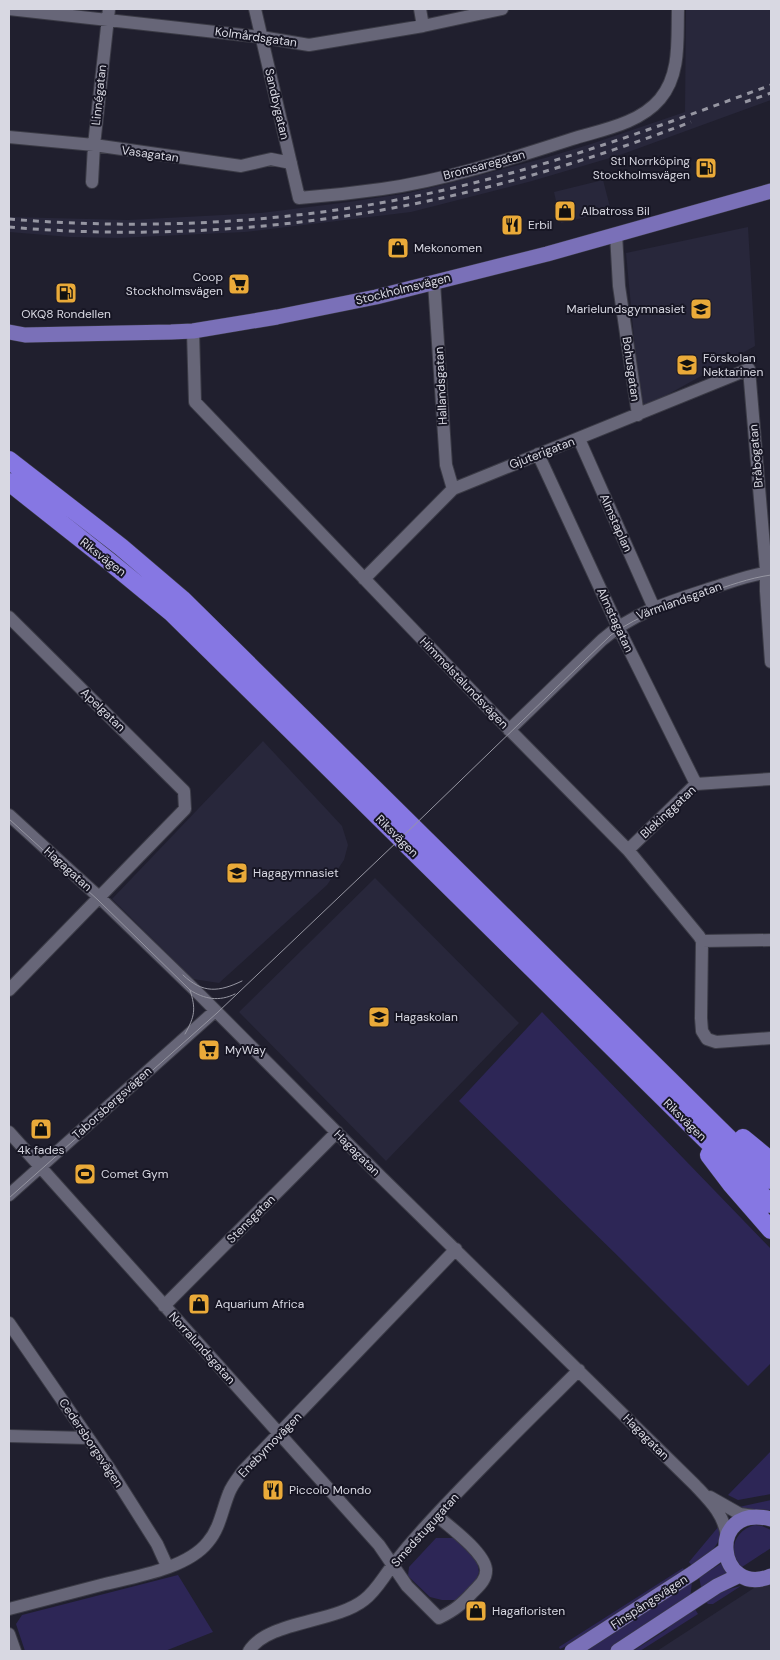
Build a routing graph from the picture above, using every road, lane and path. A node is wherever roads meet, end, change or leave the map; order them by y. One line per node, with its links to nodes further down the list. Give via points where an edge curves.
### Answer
1 (9, 9): 6 (street, Kolmårdsgatan)
2 (256, 9): 8 (street, Sandbygatan)
3 (420, 9): 7 (street)
4 (502, 9): 7 (street, Kolmårdsgatan)
5 (678, 9): 14 (street, Bromsaregatan, via 676,67 660,100 643,115 527,153 439,177 382,189)
6 (109, 15): 8 (street, Kolmårdsgatan); 10 (street, Linnégatan)
7 (423, 26): 8 (street, Kolmårdsgatan, via 309,45)
8 (261, 36): 11 (street, Sandbygatan)
9 (9, 137): 10 (street, Vasagatan)
10 (94, 145): 11 (street, Vasagatan, via 241,166 271,159); 12 (street, Linnégatan)
11 (291, 163): 14 (street, Sandbygatan)
12 (92, 182)
13 (771, 191): 15 (main road, Stockholmsvägen)
14 (299, 198)
15 (616, 234): 16 (main road, Stockholmsvägen); 22 (street, Bohusgatan)
16 (434, 282): 17 (main road, Stockholmsvägen, via 376,297); 27 (street, Hallandsgatan, via 446,465)
17 (193, 331): 19 (main road, Stockholmsvägen); 29 (street, Himmelstalundsvägen, via 194,402)
18 (9, 332): 19 (main road, Stockholmsvägen)
19 (25, 335): 20 (main road, Stockholmsvägen)
20 (9, 340)
21 (749, 369): 22 (street, Gjuterigatan); 28 (street, Bråbogatan)
22 (638, 415): 23 (street, Gjuterigatan)
23 (579, 439): 24 (street, Gjuterigatan); 30 (street, Almstaplan)
24 (538, 454): 27 (street, Gjuterigatan); 32 (street, Almstagatan)
25 (9, 460): 45 (highway, Riksvägen, via 182,599)
26 (9, 482): 46 (highway, Riksvägen, via 172,613)
27 (453, 489): 29 (street, Gjuterigatan)
28 (768, 572): 30 (street, Värmlandsgatan); 33 (street, Bråbogatan, via 766,591)
29 (364, 579): 34 (street, Himmelstalundsvägen)
30 (654, 608): 32 (street, Värmlandsgatan)
31 (9, 617): 39 (street, Apelgatan, via 184,790 185,809)
32 (618, 626): 34 (street, Värmlandsgatan); 36 (street, Almstagatan)
33 (771, 662)
34 (509, 730): 38 (street, Himmelstalundsvägen)
35 (771, 779): 36 (street, Blekinggatan)
36 (696, 784): 38 (street, Blekinggatan)
37 (9, 815): 39 (street, Hagagatan)
38 (628, 850): 41 (street, Himmelstalundsvägen)
39 (100, 898): 42 (street); 43 (street, Hagagatan)
40 (771, 940): 41 (street)
41 (702, 941): 44 (street, via 701,1018 702,1031 707,1039 716,1042)
42 (9, 990)
43 (215, 1011): 48 (street, Hagagatan); 50 (street, Taborsbergsvägen)
44 (771, 1038)
45 (697, 1107): 49 (highway); 51 (highway, Riksvägen)
46 (678, 1112): 53 (highway, Riksvägen); 54 (highway, via 731,1184)
47 (9, 1132): 50 (street, Norralundsgatan)
48 (337, 1132): 55 (street, Hagagatan); 56 (street, Stensgatan)
49 (771, 1161)
50 (41, 1166): 52 (street, Taborsbergsvägen); 56 (street, Norralundsgatan)
51 (771, 1180)
52 (9, 1195)
53 (771, 1204)
54 (771, 1230)
55 (456, 1250): 58 (street, Hagagatan); 59 (street, Enebymovägen)
56 (164, 1306): 59 (street, Norralundsgatan)
57 (9, 1322): 61 (street, Cedersborgsvägen)
58 (578, 1370): 62 (street, Hagagatan); 63 (street, Smedstugugatan)
59 (280, 1434): 66 (street, Norralundsgatan); 67 (street, Enebymovägen, via 234,1482 217,1529 208,1542 187,1559)
60 (9, 1436): 61 (street)
61 (87, 1438): 67 (street, Cedersborgsvägen, via 109,1468)
62 (703, 1493): 64 (street, Hagagatan, via 740,1514); 65 (street, Hagagatan, via 723,1519)
63 (436, 1515): 66 (street, Smedstugugatan); 66 (street, via 483,1559 486,1571 483,1581 458,1608 439,1618 407,1586)
64 (768, 1519): 65 (main road, Finspångsvägen, via 747,1517 733,1527)
65 (726, 1543): 68 (main road, via 726,1557); 74 (main road, Finspångsvägen, via 694,1573)
66 (393, 1565): 73 (street, Smedstugugatan, via 376,1590 363,1601 342,1612 266,1635)
67 (168, 1566): 70 (street, Enebymovägen)
68 (740, 1575): 69 (main road, via 750,1580); 75 (main road, Finspångsvägen, via 716,1586)
69 (770, 1578)
70 (9, 1609)
71 (9, 1634): 72 (street)
72 (15, 1651)
73 (249, 1651)
74 (572, 1651)
75 (618, 1651)

